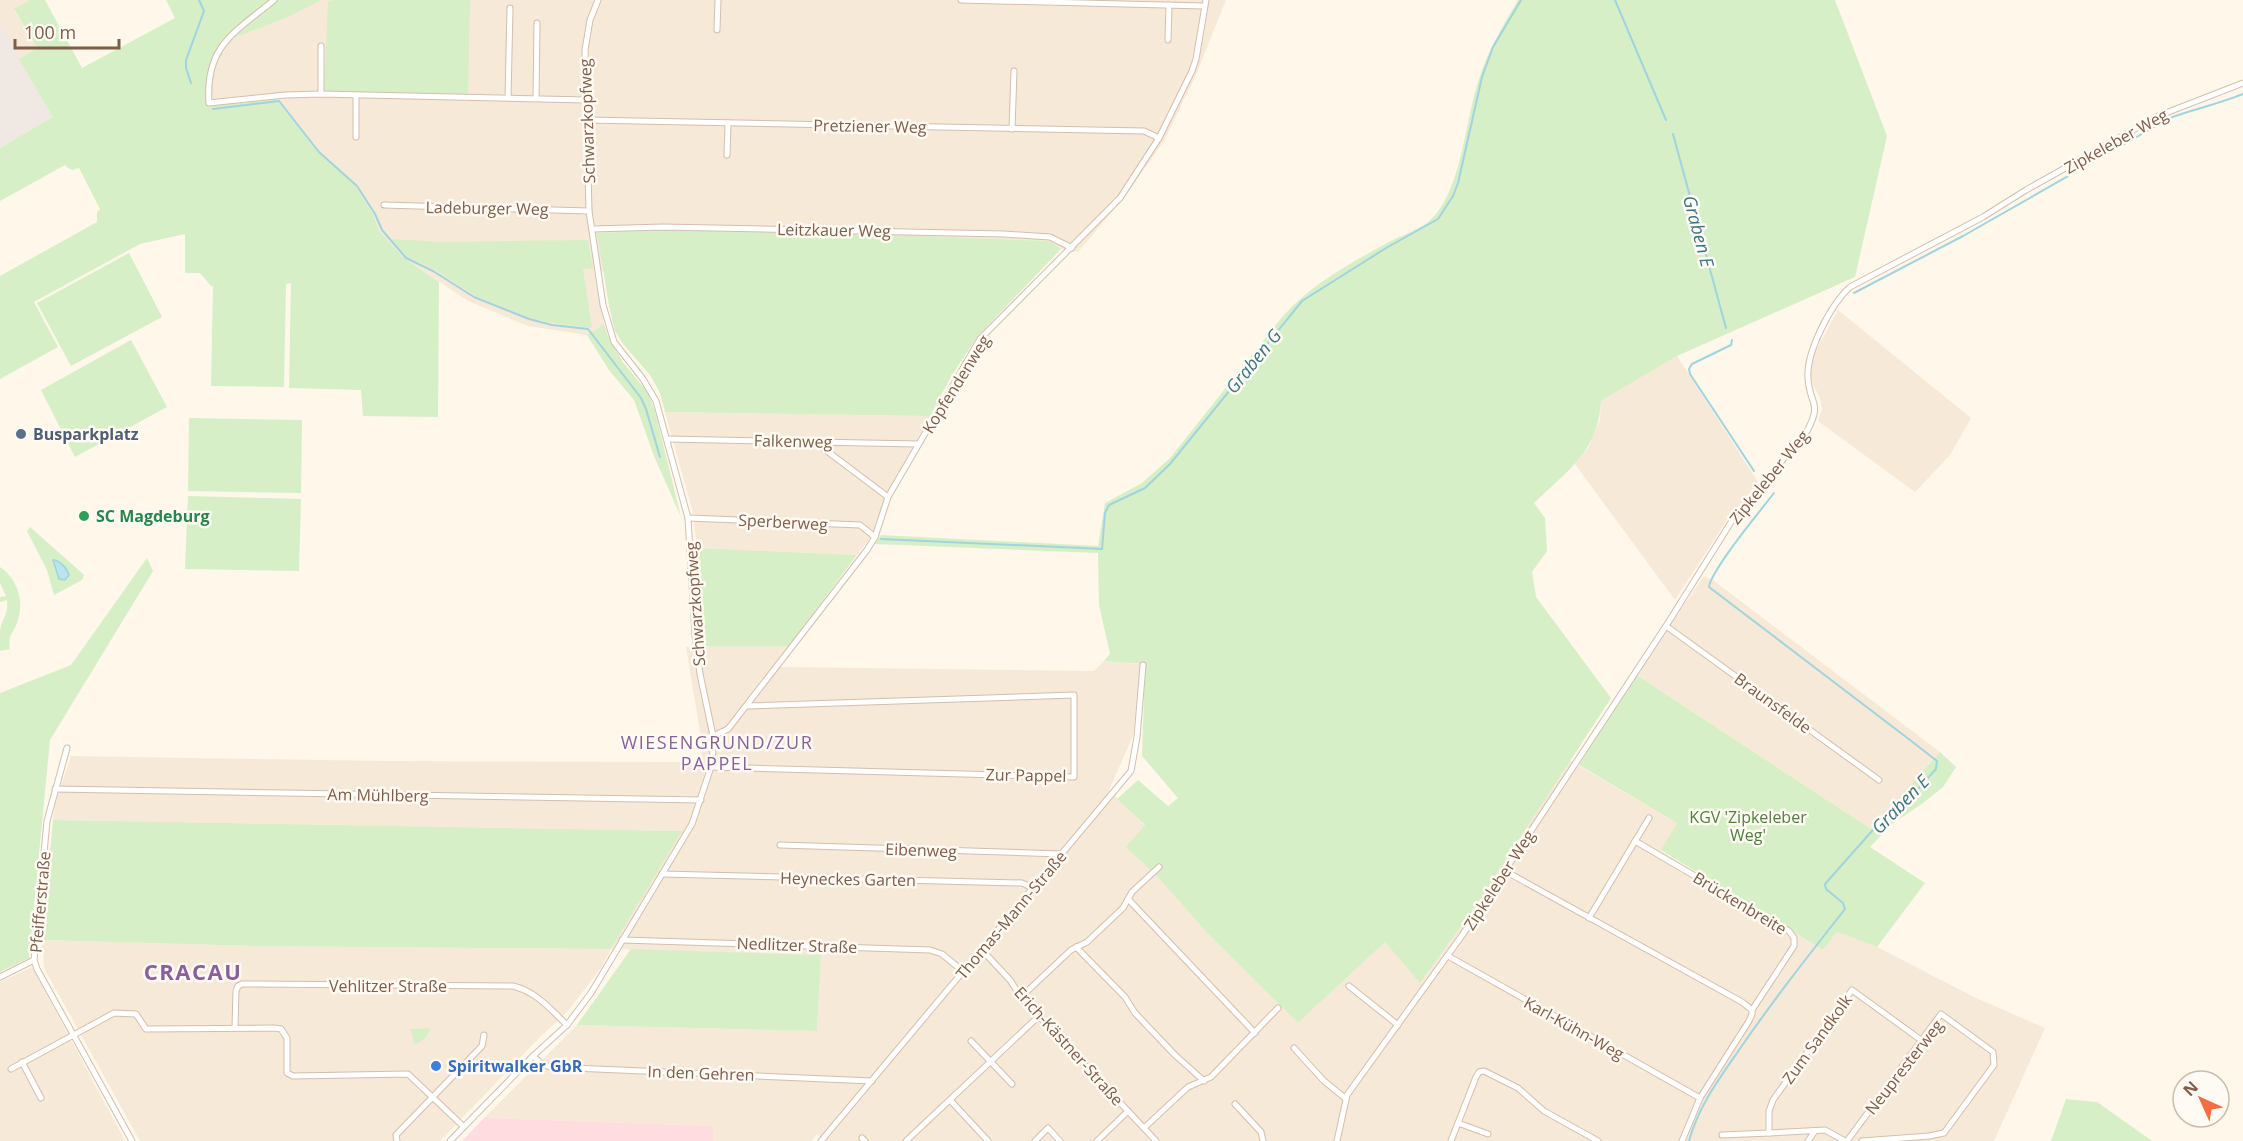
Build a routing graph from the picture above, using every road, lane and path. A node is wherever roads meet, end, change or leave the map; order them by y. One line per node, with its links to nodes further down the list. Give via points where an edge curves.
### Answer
1 (274, 0): 14 (street, via 219,50 207,82 209,103)
2 (598, 0): 18 (street, Schwarzkopfweg, via 586,34)
3 (718, 0): 9 (street)
4 (961, 0): 6 (street)
5 (1205, 3): 6 (street); 23 (street, Kopfendenweg, via 1196,59)
6 (1169, 5): 10 (street)
7 (510, 8): 16 (street)
8 (537, 23): 17 (street)
9 (717, 30)
10 (1168, 40)
11 (321, 46): 14 (street)
12 (1014, 71): 21 (street)
13 (2243, 83): 35 (street, Zipkeleber Weg, via 2158,116 1841,295 1811,353 1808,378 1815,416 1808,431 1737,514)
14 (321, 94): 15 (street)
15 (356, 96): 16 (street); 22 (street)
16 (508, 98): 17 (street)
17 (536, 98): 18 (street)
18 (586, 100): 19 (street, Schwarzkopfweg)
19 (586, 120): 20 (street, Pretziener Weg); 26 (street, Schwarzkopfweg)
20 (728, 123): 21 (street, Pretziener Weg); 24 (street)
21 (1012, 129): 23 (street, Pretziener Weg, via 1144,131)
22 (356, 137)
23 (1159, 138): 28 (street, Kopfendenweg, via 1120,198)
24 (727, 155)
25 (384, 206): 26 (street, Ladeburger Weg)
26 (589, 211): 27 (street, Schwarzkopfweg)
27 (592, 229): 28 (street, Leitzkauer Weg, via 1004,234 1050,237); 29 (street, Schwarzkopfweg, via 610,332 650,389)
28 (1072, 248): 31 (street, Kopfendenweg, via 980,339)
29 (667, 439): 30 (street, Falkenweg); 33 (street, Schwarzkopfweg)
30 (815, 442): 31 (street, Falkenweg); 32 (street)
31 (918, 444): 32 (street, Kopfendenweg)
32 (888, 497): 34 (street, Kopfendenweg)
33 (688, 518): 34 (street, Sperberweg, via 860,525); 38 (street, Schwarzkopfweg, via 695,635)
34 (875, 537): 37 (street, Kopfendenweg)
35 (1666, 626): 41 (street, Braunsfelde); 49 (street, Zipkeleber Weg)
36 (1143, 665): 47 (street, Thomas-Mann-Straße, via 1131,771)
37 (746, 706): 38 (street, Kopfendenweg, via 728,729); 40 (street, Zur Pappel, via 1074,695 1074,777)
38 (713, 736): 40 (street, Schwarzkopfweg)
39 (67, 748): 42 (street, Pfeifferstraße)
40 (711, 767): 43 (street, Schwarzkopfweg)
41 (1879, 780)
42 (55, 789): 43 (street, Am Mühlberg); 58 (street, Pfeifferstraße, via 47,821)
43 (701, 801): 50 (street, Schwarzkopfweg)
44 (1649, 818): 45 (street)
45 (1635, 842): 53 (street); 64 (street, Brückenbreite, via 1793,935 1794,946)
46 (780, 845): 47 (street, Eibenweg)
47 (1062, 854): 51 (street, Thomas-Mann-Straße)
48 (1159, 867): 52 (street)
49 (1505, 872): 53 (street); 57 (street, Zipkeleber Weg)
50 (662, 874): 51 (street, Heyneckes Garten, via 1022,883); 54 (street, Schwarzkopfweg)
51 (1033, 888): 56 (street, Thomas-Mann-Straße)
52 (1128, 899): 55 (street, via 1123,908); 69 (street)
53 (1589, 918): 64 (street)
54 (622, 940): 59 (street, Nedlitzer Straße, via 930,950 942,954); 66 (street, Schwarzkopfweg)
55 (1077, 947): 62 (street); 80 (street)
56 (982, 950): 59 (street, Thomas-Mann-Straße); 62 (street, Erich-Kästner-Straße)
57 (1448, 956): 67 (street, Zipkeleber Weg); 85 (street, Karl-Kühn-Weg)
58 (34, 960): 60 (street); 70 (street, Pfeifferstraße)
59 (964, 972): 79 (street, Thomas-Mann-Straße)
60 (0, 977)
61 (1349, 986): 67 (street)
62 (1021, 997): 65 (street, Erich-Kästner-Straße)
63 (1278, 1008): 69 (street)
64 (1752, 1010): 85 (street, via 1749,1021)
65 (1039, 1016): 77 (street); 88 (street, Erich-Kästner-Straße)
66 (567, 1025): 68 (street, Vehlitzer Straße, via 528,990 513,986 242,984 236,991); 75 (street, Schwarzkopfweg)
67 (1398, 1025): 84 (street, Zipkeleber Weg)
68 (236, 1027): 70 (street, via 146,1029 136,1014 114,1013); 82 (street, via 285,1032 287,1073 293,1076 408,1074)
69 (1255, 1033): 80 (street)
70 (73, 1035): 76 (street); 98 (street, Pfeifferstraße)
71 (484, 1035): 82 (street, via 482,1046)
72 (1921, 1040): 94 (street, Zum Sandkolk, via 1852,990 1773,1100); 96 (street, Neupresterweg, via 1941,1014 1993,1052 1994,1065 1944,1133); 113 (street, Neupresterweg)
73 (970, 1041): 77 (street)
74 (1294, 1048): 84 (street)
75 (533, 1056): 79 (street, In den Gehren, via 550,1067); 90 (street, Schwarzkopfweg)
76 (22, 1062): 78 (street); 83 (street)
77 (991, 1062): 81 (street); 86 (street)
78 (11, 1069)
79 (872, 1081): 101 (street, Thomas-Mann-Straße)
80 (1204, 1082): 91 (street, via 1188,1087)
81 (1012, 1084)
82 (433, 1097): 90 (street); 99 (street, via 396,1134)
83 (41, 1098)
84 (1345, 1098): 108 (street, Zipkeleber Weg)
85 (1700, 1098): 111 (street)
86 (950, 1100): 97 (street); 102 (street)
87 (1235, 1104): 107 (street, via 1261,1132)
88 (1128, 1111): 91 (street, Erich-Kästner-Straße); 105 (street)
89 (1458, 1123): 93 (street); 109 (street); 110 (street, via 1476,1075 1484,1071 1518,1088 1552,1116)
90 (464, 1127): 100 (street, Schwarzkopfweg)
91 (1144, 1128): 106 (street, Erich-Kästner-Straße)
92 (1815, 1131): 94 (street); 112 (street); 113 (street, via 1825,1130)
93 (1488, 1134)
94 (1769, 1134): 95 (street)
95 (1722, 1135)
96 (1929, 1139): 114 (street, Neupresterweg)
97 (909, 1140)
98 (132, 1141)
99 (397, 1141)
100 (450, 1141)
101 (821, 1141)
102 (988, 1141)
103 (1035, 1141): 104 (street, via 1048,1128)
104 (1060, 1141)
105 (1097, 1141)
106 (1156, 1141)
107 (1263, 1141)
108 (1337, 1141)
109 (1451, 1141)
110 (1598, 1141)
111 (1682, 1141)
112 (1808, 1141)
113 (1846, 1141)
114 (1862, 1141)

